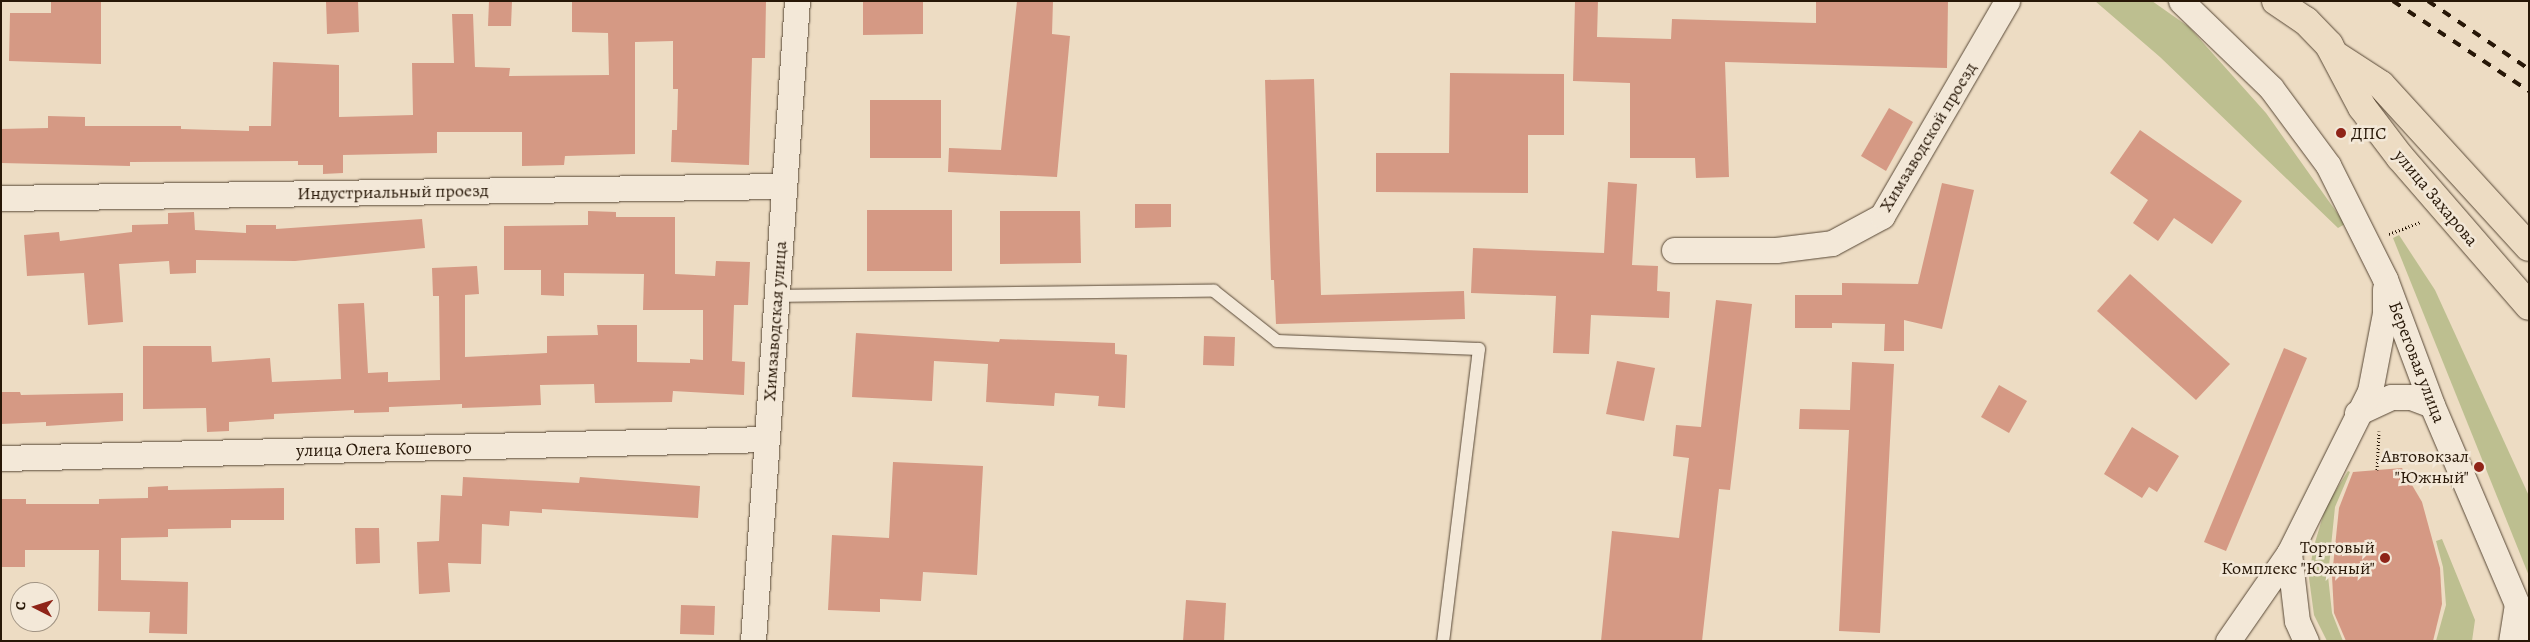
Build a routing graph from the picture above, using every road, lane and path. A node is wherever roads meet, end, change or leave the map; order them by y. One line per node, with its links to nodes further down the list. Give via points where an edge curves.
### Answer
1 (797, 1): 6 (street, Химзаводская улица)
2 (2007, 1): 11 (street, Химзаводской проезд, via 1882,216 1832,243 1776,250)
3 (2181, 1): 12 (street, Береговая улица, via 2271,88 2328,165)
4 (2276, 1): 5 (main road, улица Захарова, via 2306,21)
5 (2338, 57): 10 (main road, улица Захарова, via 2381,84); 14 (main road, улица Захарова, via 2362,107 2384,136)
6 (784, 186): 7 (street, Индустриальный проезд); 13 (street, Химзаводская улица)
7 (1, 198)
8 (2401, 228): 9 (path)
9 (2386, 235)
10 (2529, 247)
11 (1674, 250)
12 (2385, 279): 15 (street, Береговая улица); 16 (street, Береговая улица, via 2385,312 2377,360 2370,392)
13 (776, 296): 18 (street, Химзаводская улица); 25 (lane, via 1214,292 1277,341 1479,349)
14 (2529, 306)
15 (2432, 405): 16 (street, via 2411,397 2391,397); 22 (street, Береговая улица)
16 (2357, 413): 21 (street, Береговая улица)
17 (2380, 426): 20 (path)
18 (767, 439): 19 (street, улица Олега Кошевого); 24 (street, Химзаводская улица)
19 (1, 458)
20 (2377, 470)
21 (2289, 553): 26 (street, Береговая улица); 27 (street, via 2297,621)
22 (2517, 604): 23 (lane); 28 (street)
23 (2529, 637)
24 (753, 641)
25 (1443, 641)
26 (2228, 641)
27 (2306, 641)
28 (2511, 641)

